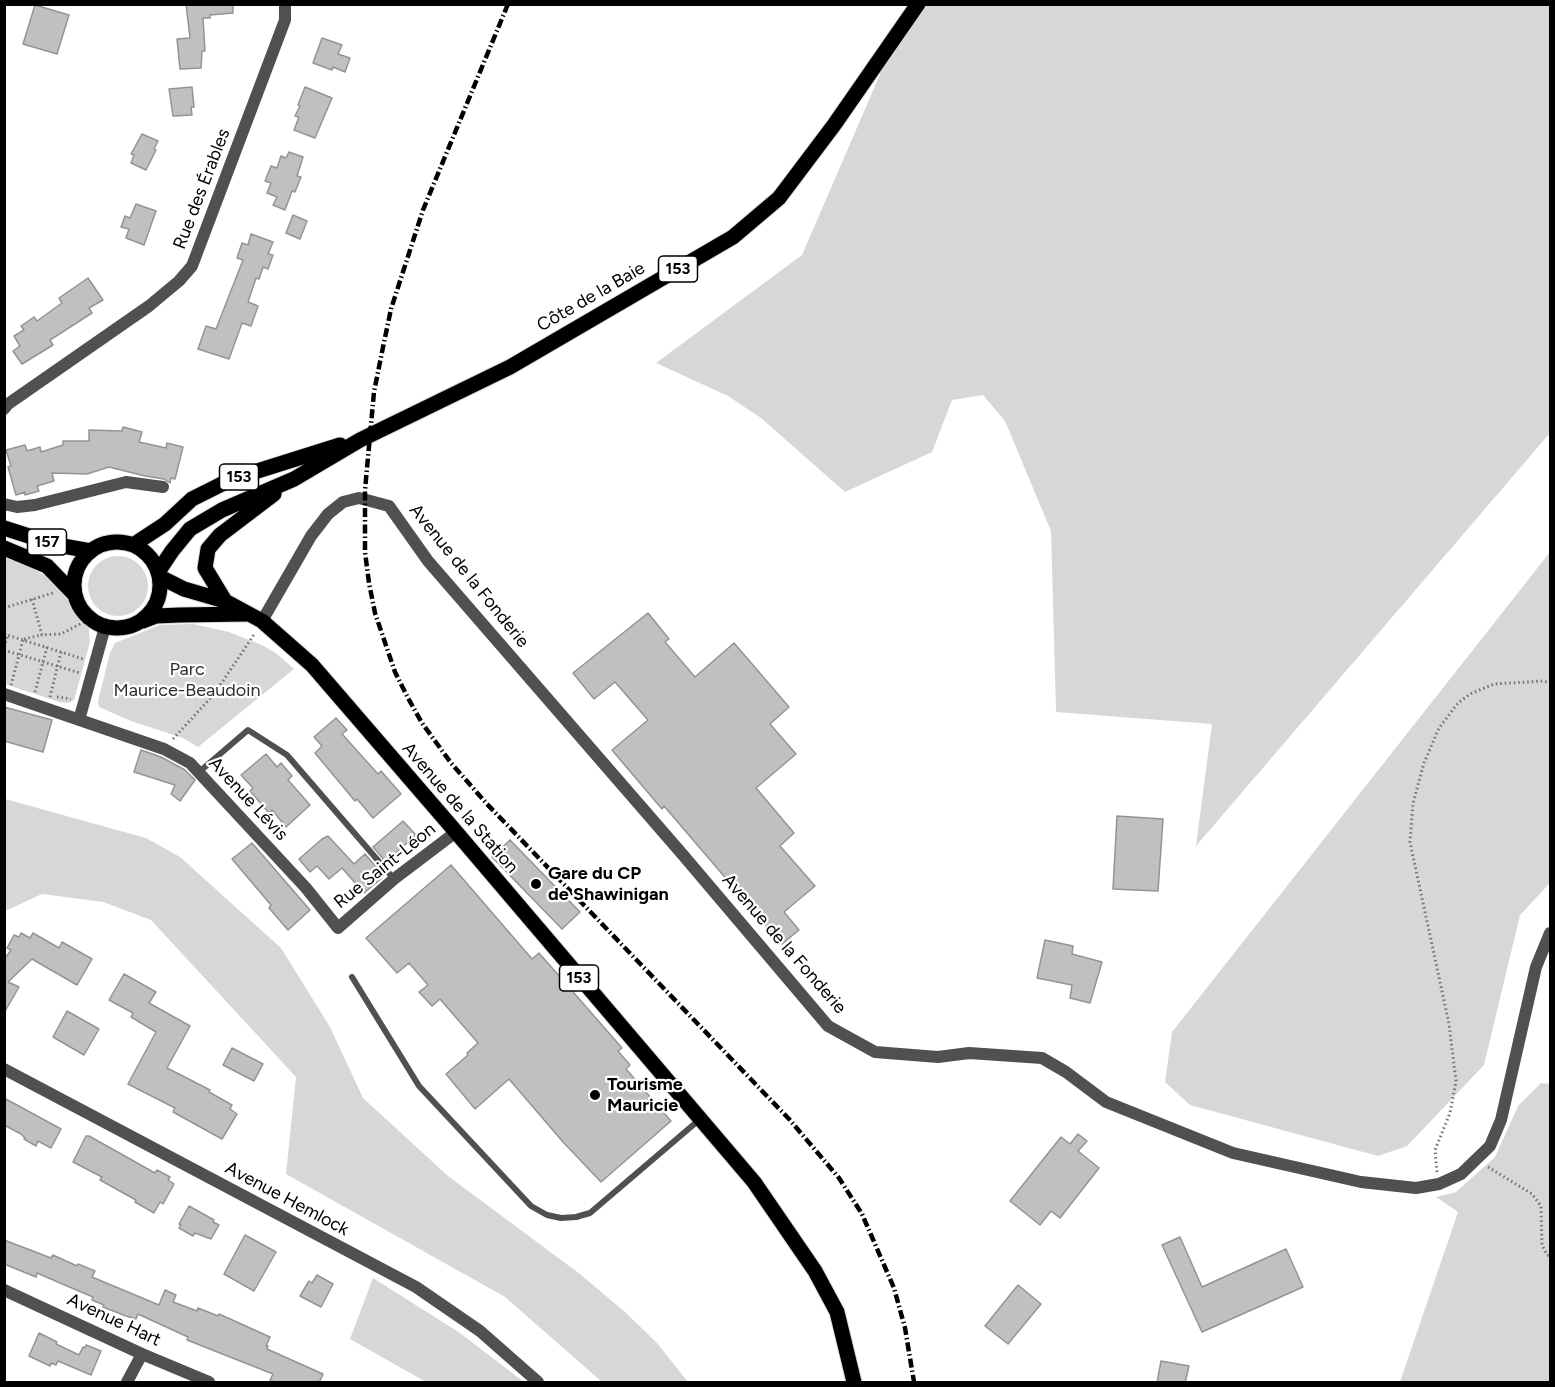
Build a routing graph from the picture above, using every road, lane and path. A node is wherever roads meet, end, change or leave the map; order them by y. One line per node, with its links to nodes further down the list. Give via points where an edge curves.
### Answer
1 (285, 4): 3 (street, Rue des Érables, via 285,21 192,266 149,306)
2 (918, 4): 4 (main road, Côte de la Baie / 153, via 779,198 733,237 510,367)
3 (4, 409)
4 (360, 440): 5 (main road, 153); 9 (main road, 153, via 231,479 192,499 165,524)
5 (294, 479): 12 (main road, 153, via 222,510 190,530); 15 (main road, via 219,534 208,549 205,568)
6 (163, 487): 7 (street, via 126,482 35,505)
7 (4, 504)
8 (4, 528): 11 (main road, 157)
9 (133, 545): 11 (main road, via 104,544); 12 (main road, 153, via 149,556)
10 (4, 548): 13 (main road, 157, via 47,566)
11 (91, 551): 13 (main road)
12 (159, 575): 15 (main road, Avenue de la Station / 153, via 184,589); 18 (main road, 153, via 157,602)
13 (68, 593): 14 (path); 21 (main road, via 86,615)
14 (32, 599): 16 (path); 23 (path)
15 (225, 601): 17 (main road, Avenue de la Station / 153)
16 (4, 608)
17 (247, 614): 18 (main road, Avenue de la Station / 153, via 168,615); 19 (main road, Avenue de la Station / 153)
18 (142, 621): 21 (main road, 153, via 124,628)
19 (262, 621): 38 (path, via 215,693); 40 (main road, Avenue de la Station / 153, via 312,665); 48 (street, Avenue de la Fonderie, via 328,514 343,502 359,498 389,507 428,561 828,1026 875,1052 1042,1058 1106,1102 1233,1153 1361,1182 1416,1188)
20 (84, 622): 23 (path, via 61,634)
21 (105, 627): 37 (street)
22 (6, 635): 24 (path); 25 (path)
23 (42, 635): 24 (path)
24 (23, 640): 26 (path); 28 (path)
25 (4, 648): 28 (path)
26 (47, 648): 27 (path); 30 (path)
27 (62, 652): 29 (path); 31 (path)
28 (19, 654): 30 (path); 34 (path)
29 (87, 660)
30 (43, 662): 31 (path); 35 (path)
31 (58, 666): 32 (path); 36 (path)
32 (84, 674)
33 (1551, 683): 48 (path, via 1494,684 1458,703 1439,728 1413,803 1410,842 1449,1024 1456,1081 1450,1113 1435,1150)
34 (8, 690): 37 (street, Avenue Lévis)
35 (34, 694)
36 (49, 699)
37 (79, 720): 38 (street, Avenue Lévis)
38 (164, 749): 39 (street, Avenue Lévis, via 190,763)
39 (199, 773): 41 (lane, via 248,730 286,755); 42 (street, Avenue Lévis)
40 (456, 832): 41 (street, Rue Saint-Léon); 46 (main road, Avenue de la Station / 153)
41 (394, 879): 42 (street, Rue Saint-Léon)
42 (338, 928)
43 (1551, 933): 47 (street, Avenue de la Fonderie, via 1536,967 1502,1120 1490,1146)
44 (352, 977): 46 (lane, via 419,1086 531,1206 547,1215 561,1218 590,1213)
45 (4, 1069): 54 (street, Avenue Hemlock, via 416,1287 480,1331)
46 (700, 1120): 55 (main road, Avenue de la Station / 153, via 754,1182 815,1270 837,1312)
47 (1476, 1159): 48 (street, Avenue de la Fonderie, via 1461,1174); 49 (path, via 1532,1194 1540,1206 1542,1245 1546,1255)
48 (1439, 1184)
49 (1551, 1256)
50 (4, 1290): 51 (street, Avenue Hart)
51 (142, 1354): 52 (street); 53 (street, Avenue Hart)
52 (127, 1383)
53 (209, 1383)
54 (538, 1383)
55 (854, 1383)

